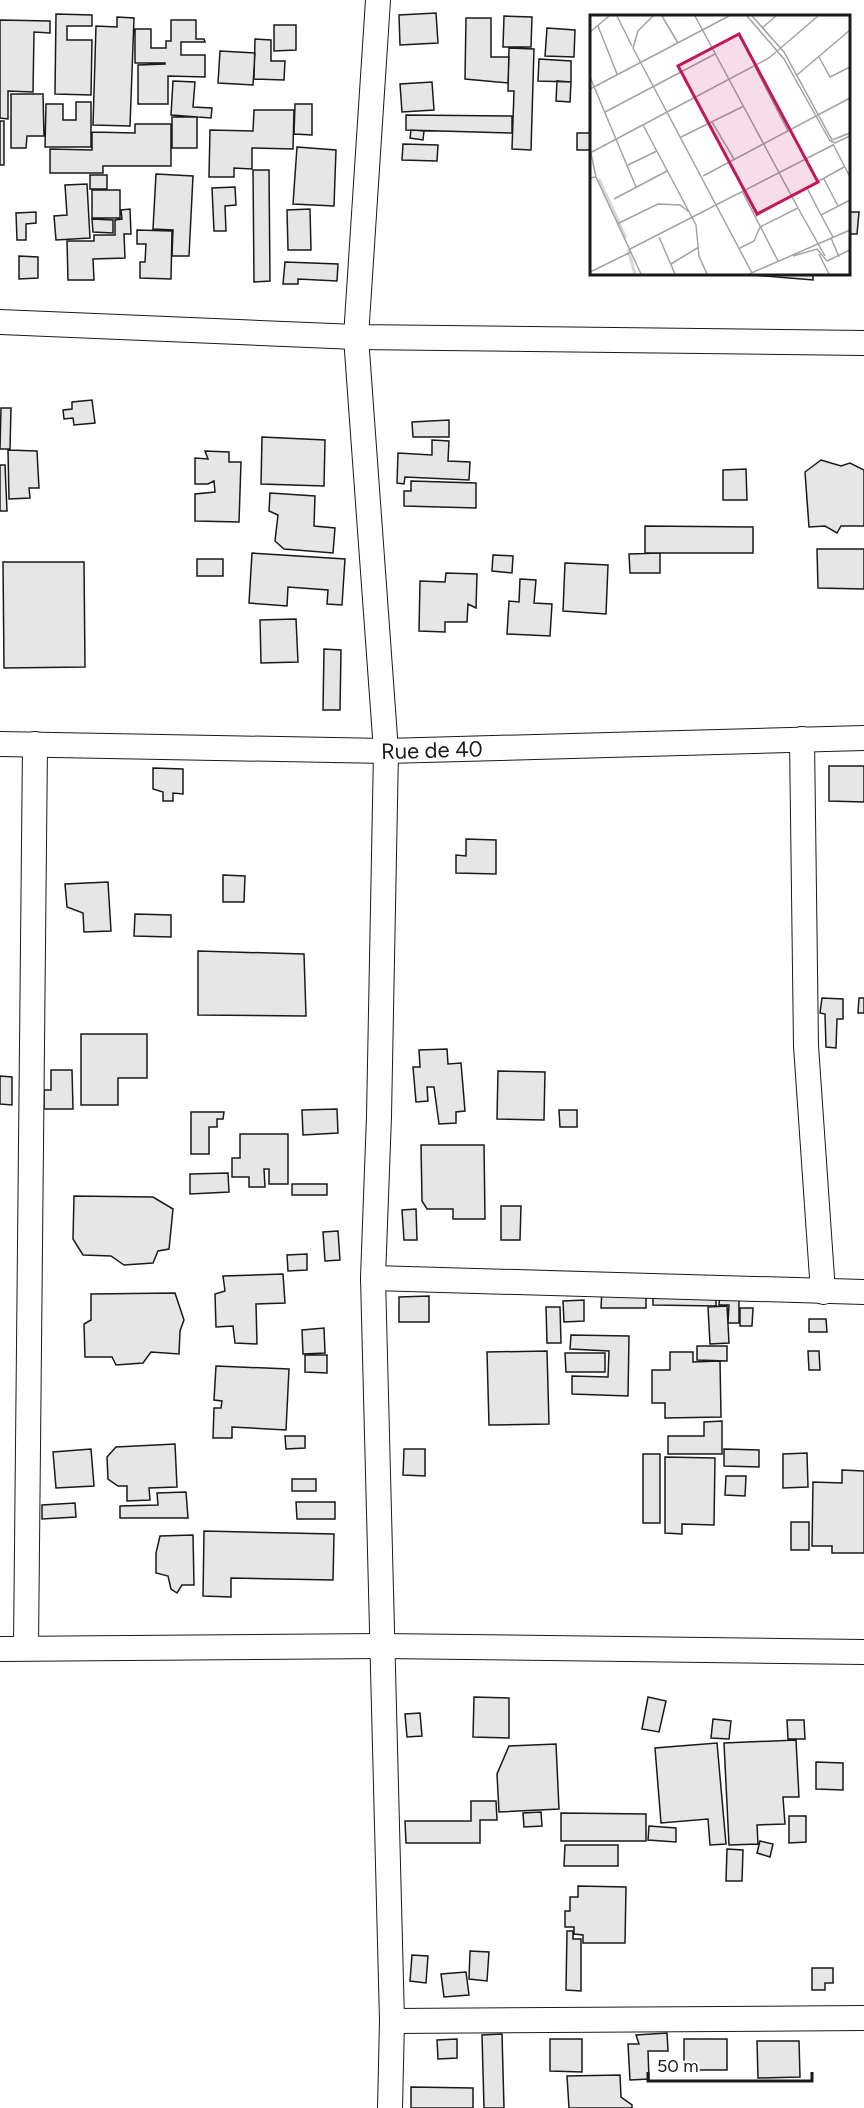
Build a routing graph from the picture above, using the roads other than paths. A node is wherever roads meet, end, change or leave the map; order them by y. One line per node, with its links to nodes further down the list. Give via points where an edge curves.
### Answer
1 (378, 0): 3 (street)
2 (0, 322): 3 (street)
3 (356, 337): 4 (street); 9 (street)
4 (864, 343)
5 (864, 738): 6 (street, Rue de 40)
6 (802, 739): 9 (street, Rue de 40); 11 (street, via 806,1046)
7 (0, 744): 8 (street, Rue de 40)
8 (35, 744): 9 (street, Rue de 40); 14 (street)
9 (386, 751): 10 (street)
10 (373, 1278): 11 (street); 13 (street)
11 (823, 1292): 12 (street)
12 (864, 1292)
13 (381, 1646): 14 (street); 16 (street); 18 (street)
14 (26, 1647): 15 (street)
15 (0, 1649)
16 (864, 1652)
17 (864, 2018): 18 (street)
18 (392, 2021): 19 (street)
19 (390, 2108)

